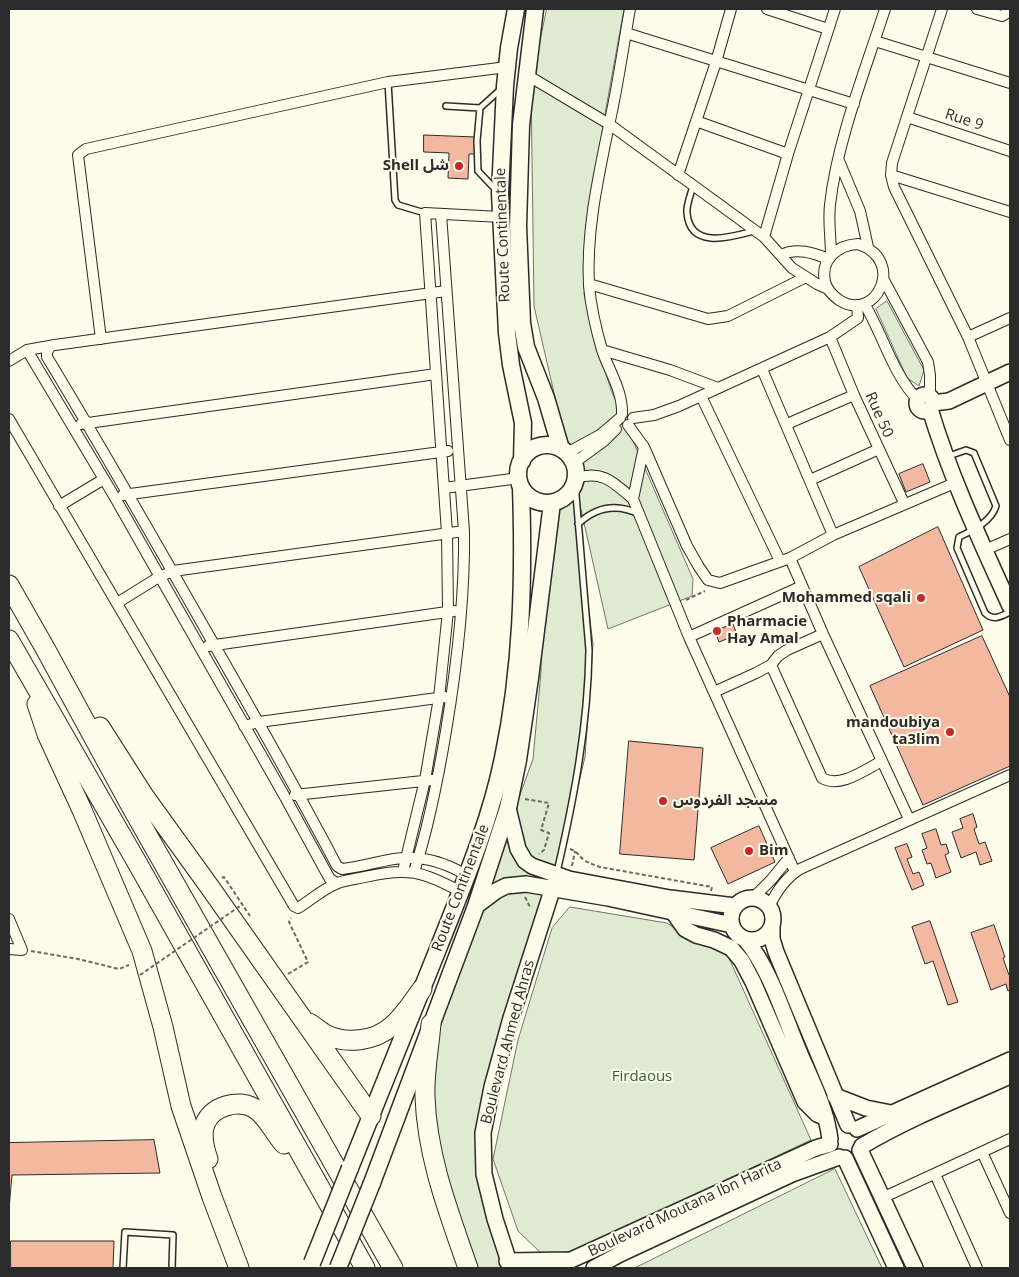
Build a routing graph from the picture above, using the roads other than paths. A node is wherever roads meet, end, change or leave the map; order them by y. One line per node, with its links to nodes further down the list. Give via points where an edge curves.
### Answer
1 (516, 9): 16 (main road, Route Continentale)
2 (535, 9): 17 (main road, Route Continentale)
3 (630, 9): 12 (street)
4 (731, 9): 15 (street)
5 (768, 9): 11 (street)
6 (835, 9): 11 (street)
7 (885, 9): 13 (street)
8 (942, 9): 14 (street)
9 (977, 9): 10 (street, via 1002,16)
10 (1008, 9)
11 (828, 29): 21 (street)
12 (626, 33): 15 (street); 27 (street)
13 (875, 41): 14 (street); 22 (street)
14 (926, 56): 19 (street); 25 (street)
15 (716, 62): 21 (street); 26 (street)
16 (507, 68): 18 (street); 20 (main road, Route Continentale)
17 (526, 76): 27 (street); 79 (main road, Route Continentale, via 520,125 518,226 522,323 526,347)
18 (388, 82): 36 (lane, via 395,200 398,205); 54 (street, via 86,149 78,155)
19 (1010, 83)
20 (505, 86): 24 (lane); 34 (main road, Route Continentale)
21 (809, 91): 22 (street); 29 (street)
22 (854, 104): 30 (street)
23 (446, 106): 24 (lane)
24 (480, 108): 34 (lane, via 478,172)
25 (907, 117): 28 (street, Rue 9); 32 (street)
26 (696, 121): 29 (street); 31 (street)
27 (609, 124): 31 (street); 46 (street, via 592,211)
28 (1010, 151)
29 (788, 154): 40 (street)
30 (839, 160): 41 (street, via 860,210); 43 (street, via 830,207)
31 (678, 175): 33 (street)
32 (891, 175): 35 (street); 53 (street)
33 (693, 186): 39 (street); 39 (lane, via 687,212 692,228 701,235 714,239 729,238)
34 (500, 193): 38 (main road, Route Continentale)
35 (1010, 212)
36 (426, 213): 37 (street); 49 (street)
37 (441, 214): 38 (street); 48 (street)
38 (501, 217): 78 (main road, Route Continentale, via 507,333 523,423)
39 (754, 231): 40 (street)
40 (764, 237): 42 (street)
41 (868, 247): 43 (street, via 848,245); 45 (street, via 881,261)
42 (781, 255): 43 (street, via 802,251); 44 (street)
43 (830, 257): 47 (street, via 824,272)
44 (806, 277): 46 (street, via 728,316 708,319); 47 (street)
45 (884, 280): 50 (street, via 880,289); 66 (street, via 928,362)
46 (589, 284): 57 (street)
47 (828, 289): 50 (street, via 840,301)
48 (446, 292): 49 (street); 74 (street)
49 (431, 294): 54 (street); 61 (street)
50 (861, 305): 52 (street, via 858,318); 66 (street, via 877,325 908,390)
51 (1010, 318): 53 (street)
52 (830, 337): 59 (street); 64 (street, Rue 50)
53 (968, 337): 62 (street)
54 (100, 339): 55 (street)
55 (50, 347): 56 (street); 69 (street, via 47,357)
56 (27, 350): 58 (street); 71 (street)
57 (602, 350): 63 (street); 68 (street, via 620,393)
58 (9, 361)
59 (762, 369): 63 (street); 70 (street)
60 (1010, 372): 62 (street)
61 (436, 374): 69 (street); 76 (street)
62 (987, 383): 66 (street, via 949,401); 72 (street)
63 (718, 388): 65 (street)
64 (854, 395): 70 (street); 75 (street, Rue 50)
65 (701, 396): 68 (street, via 669,410); 100 (street)
66 (928, 402): 77 (street)
67 (9, 420): 91 (street)
68 (625, 420): 73 (street); 79 (street, via 604,442)
69 (87, 422): 71 (street); 86 (street)
70 (787, 424): 81 (street)
71 (73, 426): 80 (street)
72 (1010, 440)
73 (644, 447): 88 (street); 100 (street, via 687,546 708,580 720,583)
74 (458, 450): 76 (street); 84 (street)
75 (879, 450): 81 (street); 90 (street, Rue 50)
76 (442, 452): 85 (street); 86 (street)
77 (947, 457): 82 (street); 94 (lane, via 966,450 974,453 996,506 994,515)
78 (522, 461): 79 (main road, via 535,448 553,446); 83 (main road)
79 (571, 465): 88 (street, via 587,475 603,477); 89 (main road, via 566,496); 93 (lane)
80 (104, 479): 87 (street); 91 (street)
81 (810, 480): 97 (street)
82 (957, 482): 90 (street); 94 (street)
83 (520, 483): 84 (street); 89 (main road, via 526,495 543,503); 139 (main road, Route Continentale, via 523,552 520,648 496,790)
84 (460, 486): 85 (street); 95 (street)
85 (444, 488): 96 (street)
86 (129, 494): 87 (street); 101 (street)
87 (114, 496): 102 (street)
88 (633, 499): 92 (street)
89 (552, 503): 129 (main road, Route Continentale, via 530,678)
90 (904, 504): 97 (street)
91 (59, 506): 105 (street)
92 (639, 514): 93 (lane, via 612,507 593,512); 111 (street)
93 (578, 524): 138 (lane, via 589,668 579,762)
94 (976, 528): 99 (street); 109 (lane, via 959,538 957,548 989,617)
95 (464, 530): 96 (street); 107 (street)
96 (447, 533): 101 (street); 108 (street)
97 (834, 535): 100 (street)
98 (1010, 539): 99 (street)
99 (985, 550): 106 (street)
100 (785, 560): 104 (street)
101 (173, 571): 102 (street); 113 (street)
102 (159, 577): 105 (street); 114 (street)
103 (9, 586): 115 (highway)
104 (802, 586): 110 (street); 111 (street)
105 (116, 603): 140 (street, via 292,902 298,908)
106 (1010, 606)
107 (462, 609): 108 (street); 119 (street)
108 (448, 612): 113 (street); 120 (street)
109 (1010, 612)
110 (823, 634): 116 (street, via 778,656); 123 (street)
111 (689, 637): 118 (street)
112 (9, 640): 117 (highway)
113 (214, 644): 114 (street); 121 (street)
114 (199, 647): 122 (street)
115 (46, 650): 154 (highway, via 83,699 144,796); 180 (highway)
116 (771, 665): 118 (street); 123 (street, via 822,778 832,782 846,779)
117 (32, 681): 167 (highway); 176 (highway, via 47,734 142,951 181,1106)
118 (714, 692): 133 (street)
119 (451, 696): 120 (street); 125 (street)
120 (439, 698): 121 (street); 126 (street)
121 (259, 722): 122 (street); 127 (street)
122 (244, 726): 128 (street)
123 (882, 761): 130 (street)
124 (1010, 775): 130 (street)
125 (438, 779): 126 (street); 132 (street)
126 (425, 780): 127 (street); 131 (street)
127 (299, 794): 128 (street); 134 (street, via 337,866)
128 (285, 797): 140 (street, via 330,879)
129 (509, 802): 138 (street, via 515,842 524,861); 144 (main road, Route Continentale)
130 (909, 819): 137 (street)
131 (407, 857): 132 (street); 134 (street); 135 (street)
132 (419, 858): 136 (street); 139 (street, via 452,868)
133 (789, 858): 137 (street); 143 (street)
134 (342, 869): 140 (street)
135 (403, 871): 136 (street); 140 (street)
136 (414, 872): 142 (street)
137 (795, 872): 146 (street, via 774,896)
138 (557, 875): 141 (street, Boulevard Ahmed Ahras); 145 (street, via 611,887)
139 (467, 877): 142 (main road, Route Continentale)
140 (337, 883)
141 (552, 890): 144 (street, via 526,884 513,885 496,891); 147 (street); 172 (street, Boulevard Ahmed Ahras, via 511,1018 492,1087 484,1133 484,1174)
142 (460, 892): 153 (main road, Route Continentale)
143 (752, 898): 145 (street); 146 (street, via 765,902)
144 (476, 906): 155 (main road, Route Continentale)
145 (735, 906): 149 (street)
146 (769, 907): 150 (street)
147 (673, 912): 149 (street); 161 (street, via 685,929 731,948 742,961 806,1102 810,1109)
148 (9, 919): 152 (street, via 22,950)
149 (732, 925): 151 (street)
150 (772, 926): 151 (street, via 764,936); 158 (street, via 776,952)
151 (745, 939): 161 (street, via 759,958)
152 (9, 949)
153 (422, 989): 154 (highway, via 394,1025 369,1038 338,1038); 160 (main road, Route Continentale)
154 (302, 1018): 160 (highway)
155 (431, 1024): 178 (main road, Route Continentale, bridge); 181 (highway, via 425,1096 430,1147 444,1200)
156 (1010, 1060): 159 (street)
157 (1010, 1076): 165 (street, via 912,1120)
158 (835, 1096): 159 (street); 162 (street)
159 (891, 1113): 162 (street)
160 (371, 1116): 173 (main road, Route Continentale, bridge)
161 (826, 1118): 164 (street)
162 (853, 1127): 164 (street, via 844,1125 835,1129); 165 (street, via 862,1137)
163 (1010, 1139): 166 (street)
164 (830, 1141): 168 (street, via 835,1154); 172 (street, Boulevard Moutana Ibn Harita, via 571,1260)
165 (861, 1148): 168 (street, via 856,1155); 170 (street)
166 (982, 1152): 169 (street); 171 (street)
167 (303, 1157): 177 (highway, via 291,1152 252,1107 224,1106 205,1124 203,1138 207,1156); 179 (highway)
168 (842, 1158): 182 (street, Boulevard Moutana Ibn Harita, via 792,1174); 183 (street)
169 (935, 1174): 170 (street); 185 (street)
170 (882, 1198): 184 (street)
171 (1010, 1213)
172 (509, 1264)
173 (310, 1265)
174 (123, 1268): 175 (lane, via 126,1232 173,1235)
175 (172, 1268)
176 (239, 1268)
177 (253, 1268)
178 (338, 1268)
179 (366, 1268)
180 (392, 1268)
181 (468, 1268)
182 (594, 1268)
183 (896, 1268)
184 (915, 1268)
185 (978, 1268)

